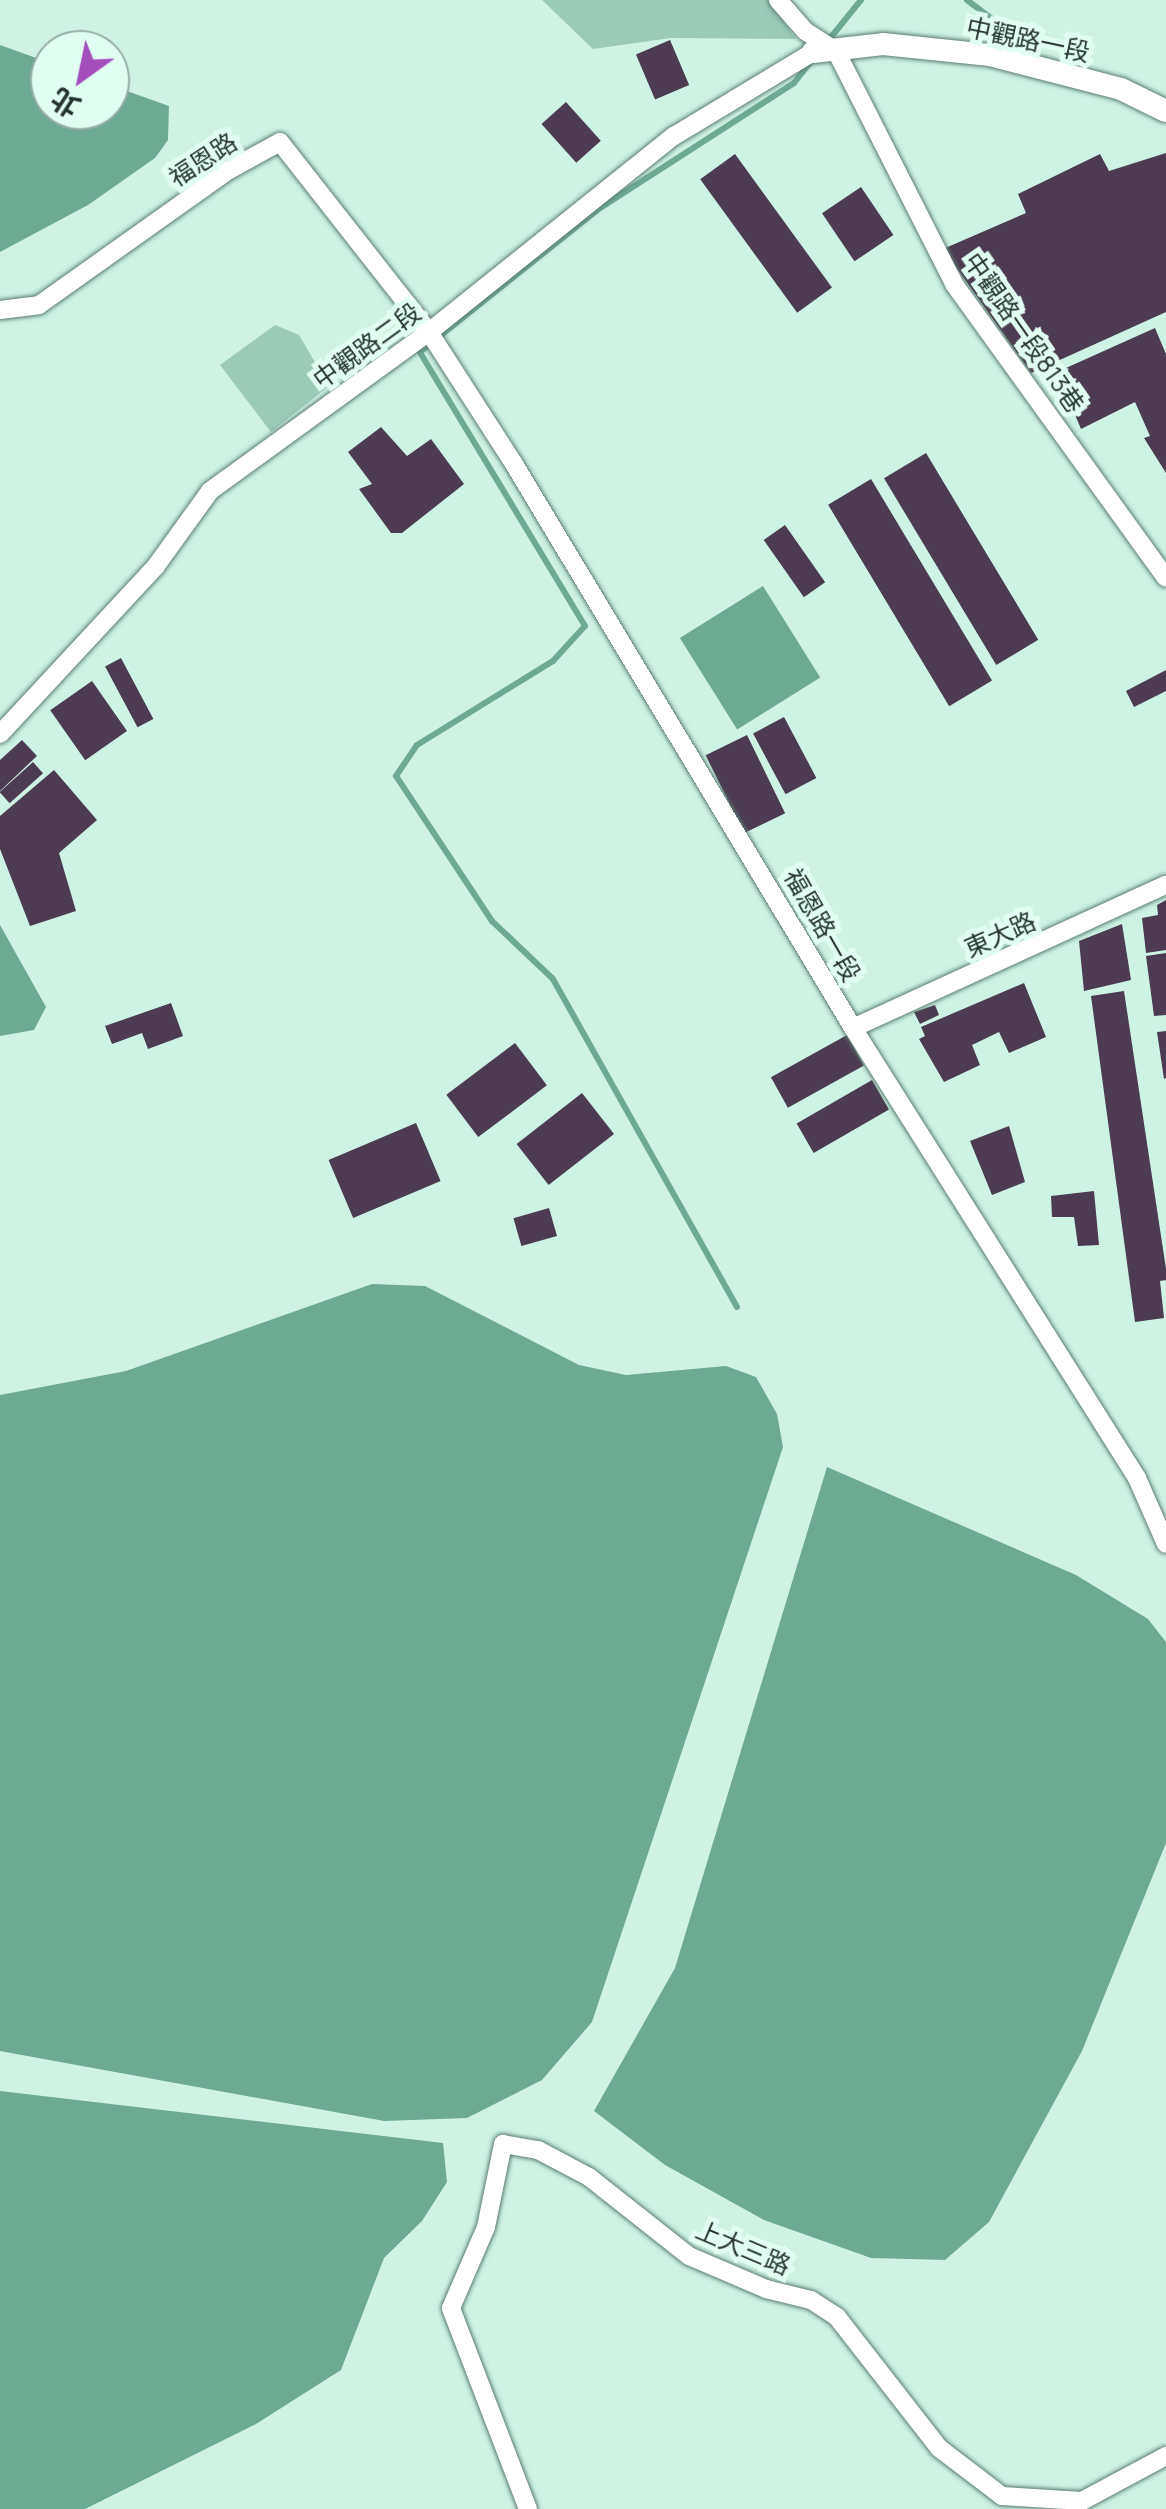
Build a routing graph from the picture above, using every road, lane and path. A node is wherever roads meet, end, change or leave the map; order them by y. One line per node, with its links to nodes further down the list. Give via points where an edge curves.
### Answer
1 (778, 0): 2 (street)
2 (825, 51): 3 (street, 中觀路一段, via 883,44 990,55 1121,89); 5 (street, 中觀路二段, via 674,136); 6 (street, 中觀路一段813巷, via 954,284)
3 (1166, 111)
4 (0, 310): 5 (street, 福恩路, via 39,306 228,170 280,142)
5 (429, 332): 7 (street, 中觀路二段, via 210,492 156,566); 9 (street, 福恩路一段)
6 (1166, 578)
7 (0, 734)
8 (1166, 885): 9 (street, 東大路)
9 (853, 1028): 10 (street, 福恩路一段, via 1137,1478)
10 (1166, 1544)
11 (1166, 2456): 12 (street, 上大三路, via 1082,2501 1002,2496 939,2448 837,2317 811,2300 689,2256 589,2177 538,2150 503,2144 486,2226 451,2308)
12 (528, 2509)

